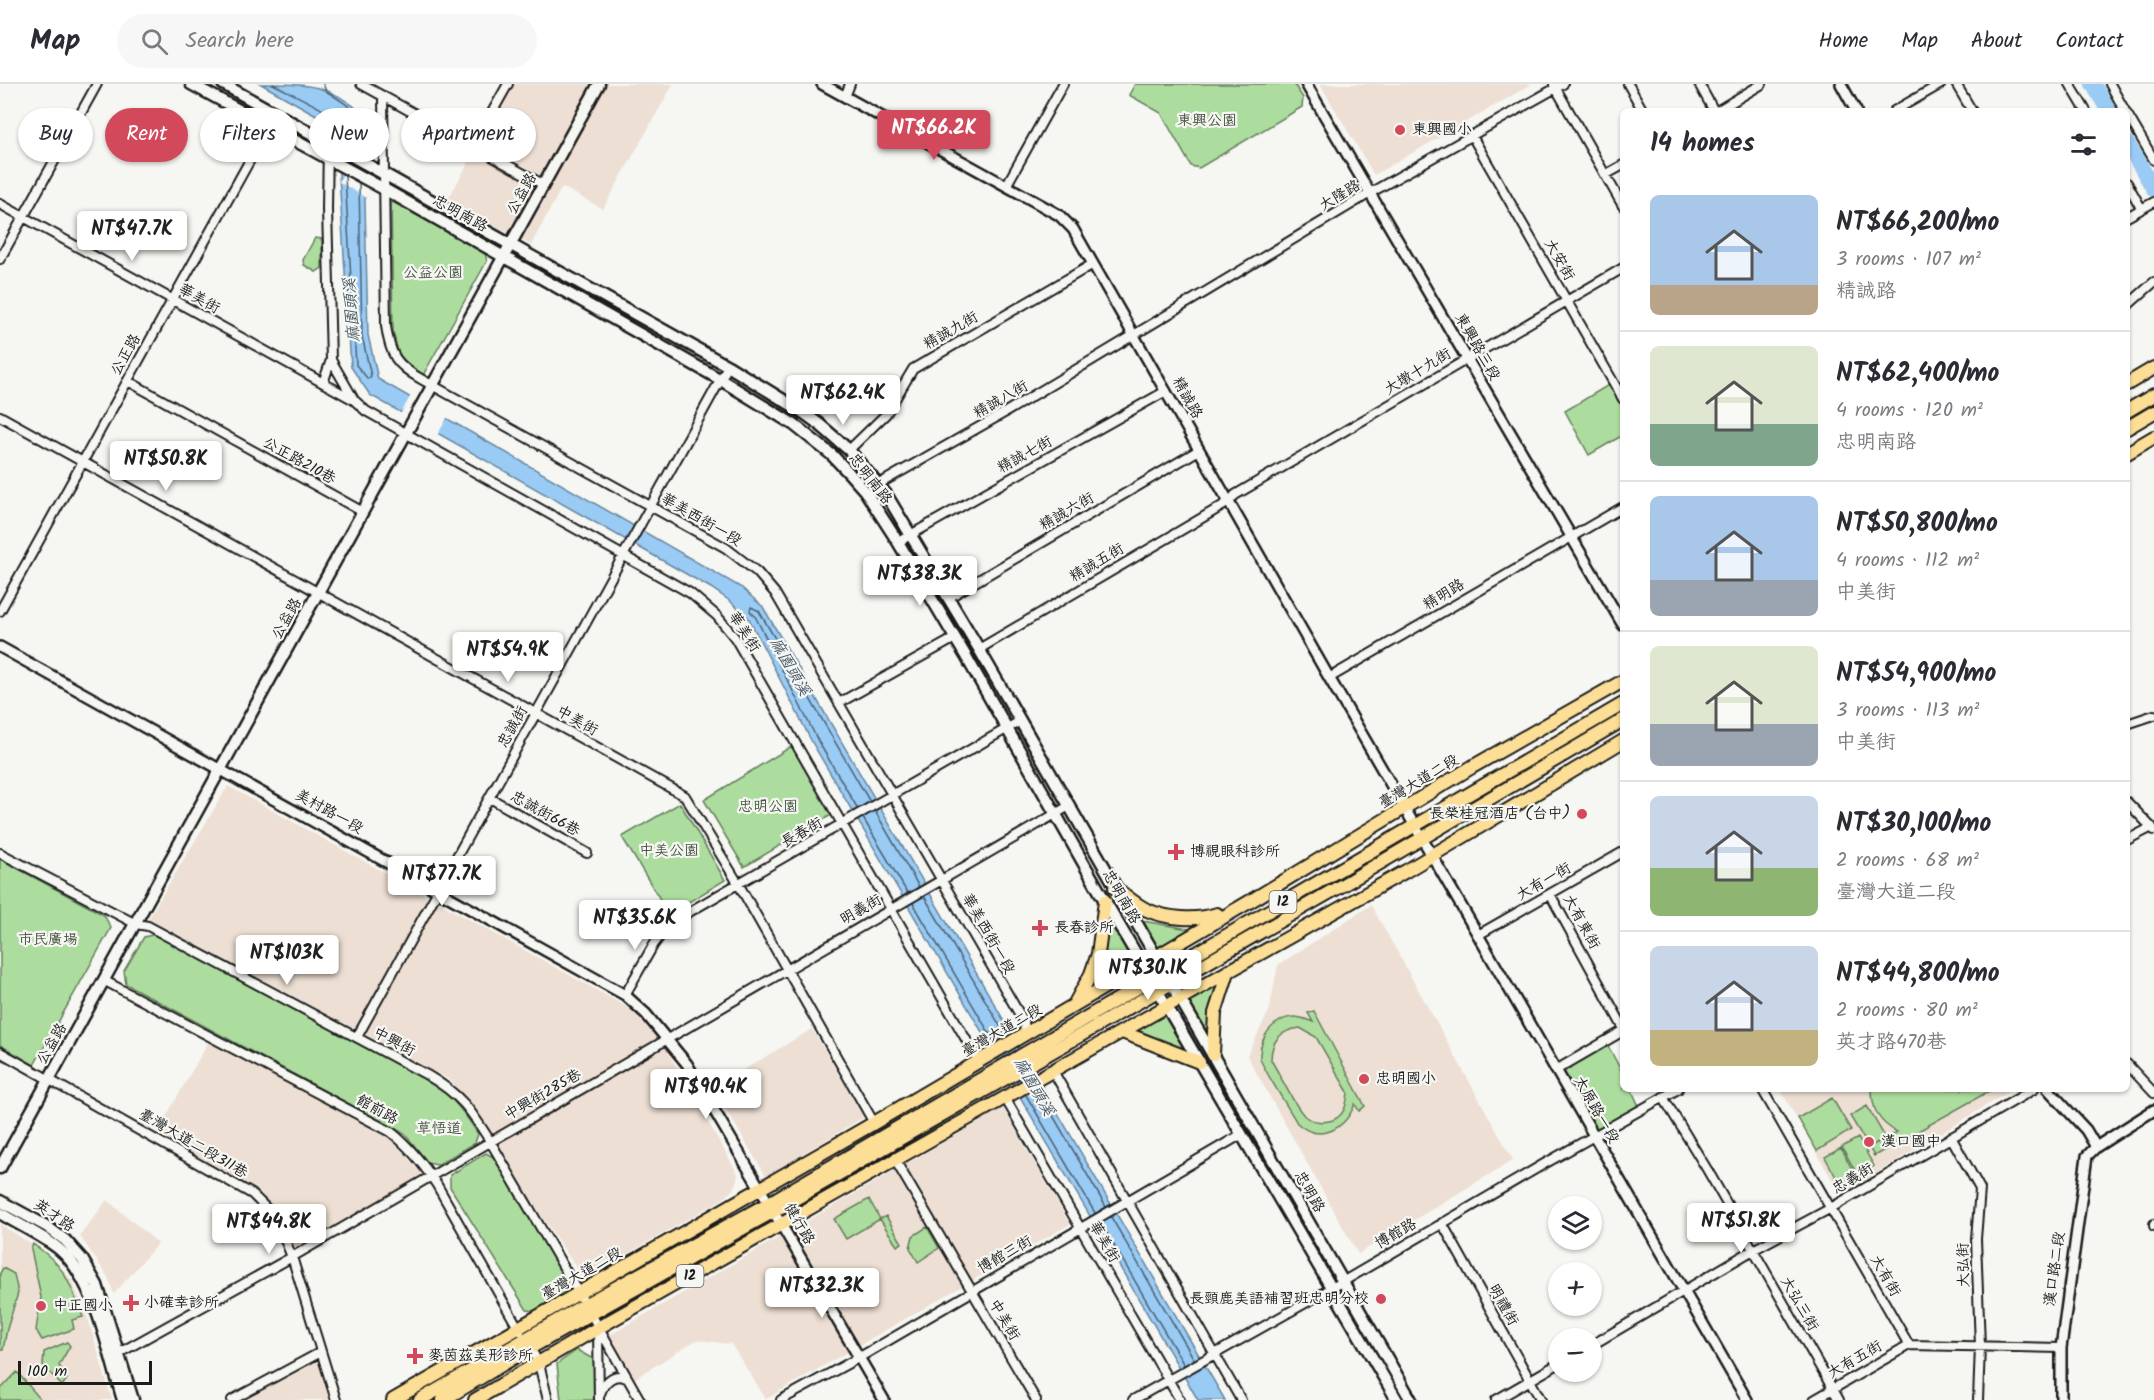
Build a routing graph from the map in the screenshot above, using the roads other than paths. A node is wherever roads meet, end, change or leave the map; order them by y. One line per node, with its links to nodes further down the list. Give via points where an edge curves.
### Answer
1 (97, 84): 55 (street)
2 (191, 84): 22 (main road, 忠明南路)
3 (223, 84): 23 (main road, 忠明南路)
4 (361, 84): 20 (street)
5 (508, 84): 25 (street)
6 (599, 84): 45 (main road, 公益路)
7 (822, 84): 21 (street, 精誠路)
8 (850, 84): 21 (street)
9 (1063, 84): 46 (street)
10 (1306, 84): 49 (street, 東興路三段)
11 (1628, 84): 26 (street)
12 (1699, 84): 27 (street)
13 (1762, 84): 28 (street)
14 (1841, 84): 29 (street)
15 (1941, 84): 30 (street)
16 (1956, 84): 31 (street)
17 (2070, 84): 32 (street)
18 (2110, 84): 33 (street)
19 (1557, 85): 35 (street, 大隆路); 44 (street)
20 (382, 96): 24 (street); 43 (street, 華美西街一段)
21 (846, 97): 46 (street, 精誠路)
22 (236, 108)
23 (267, 108)
24 (404, 108)
25 (494, 108)
26 (1642, 108)
27 (1713, 108)
28 (1720, 108)
29 (1854, 108)
30 (1899, 108)
31 (1970, 108)
32 (2084, 108)
33 (2124, 108)
34 (2130, 119): 36 (street)
35 (1472, 136): 49 (street, 大隆路); 63 (street, 大安街)
36 (2154, 160)
37 (249, 162): 62 (street, 公正路)
38 (330, 162): 67 (street, via 327,208)
39 (335, 162): 48 (main road, 忠明南路)
40 (363, 162): 43 (main road, 忠明南路)
41 (502, 162): 45 (street)
42 (1620, 167): 44 (street)
43 (384, 174): 48 (street, 華美西街一段); 56 (main road, 忠明南路)
44 (1605, 175): 50 (street)
45 (544, 185): 56 (main road, 公益路)
46 (1006, 186): 59 (street, 精誠路, via 1067,222)
47 (2130, 188): 53 (street)
48 (384, 189): 57 (main road, 忠明南路); 74 (street, 華美西街一段, via 388,339 402,368)
49 (1370, 193): 65 (street, 大隆路); 66 (street, 東興路三段)
50 (1620, 202)
51 (0, 204): 55 (street, 華美街)
52 (2153, 206): 53 (street)
53 (2141, 208): 54 (street)
54 (2130, 215)
55 (23, 217): 58 (street); 62 (street, 華美街)
56 (512, 245): 57 (main road, 公益路); 68 (main road, 忠明南路)
57 (505, 256): 70 (main road, 忠明南路); 74 (main road, 公益路)
58 (0, 259)
59 (1092, 264): 65 (street, 精誠路); 85 (street, 精誠九街, via 913,369 886,414)
60 (1620, 270): 63 (street, 大墩十九街)
61 (2154, 282): 64 (street)
62 (173, 300): 71 (street, 公正路); 73 (street, 華美街)
63 (1567, 301): 66 (street, 大墩十九街); 76 (street, 大安街)
64 (2130, 303)
65 (1134, 336): 75 (street, 精誠路); 89 (street, 精誠八街)
66 (1466, 359): 90 (street, 大墩十九街); 95 (street, 東興路三段)
67 (331, 360): 73 (street); 78 (street)
68 (728, 366): 70 (street, 忠誠街); 85 (main road, 忠明南路, via 801,411)
69 (2154, 368): 72 (main road)
70 (720, 380): 91 (street, 忠誠街); 96 (main road, 忠明南路, via 794,424 832,456 865,491)
71 (128, 381): 88 (street, 公正路); 93 (street, 公正路210巷)
72 (2130, 382)
73 (323, 383): 78 (street, 華美街)
74 (430, 390): 83 (main road, 公益路); 91 (street, 華美西街一段)
75 (1166, 391): 86 (street, 精誠路); 94 (street, 精誠七街)
76 (1620, 393)
77 (2154, 395): 79 (main road)
78 (354, 400): 83 (street, 華美街, via 366,411)
79 (2130, 409)
80 (2154, 412): 82 (main road)
81 (0, 416): 88 (street, 中美街)
82 (2130, 426)
83 (407, 431): 93 (main road, 公益路); 97 (street, 華美街)
84 (2154, 437): 87 (main road)
85 (849, 450): 89 (main road, 忠明南路)
86 (1199, 450): 90 (street, 精誠路); 99 (street, 精誠六街)
87 (2130, 451)
88 (83, 461): 98 (street, 中美街); 100 (street, 公正路)
89 (879, 484): 94 (main road, 忠明南路)
90 (1229, 502): 104 (street, 精誠五街); 105 (street, 精誠路)
91 (648, 509): 97 (street, 忠誠街); 107 (street, 華美西街一段, via 726,548 757,572 775,593)
92 (1620, 509): 95 (street, 精明路)
93 (363, 512): 98 (main road, 公益路)
94 (910, 534): 96 (street, 精誠七街); 99 (main road, 忠明南路)
95 (1572, 536): 101 (street, 東興路三段); 105 (street, 精明路)
96 (898, 542): 102 (main road, 忠明南路)
97 (624, 554): 109 (street, 忠誠街); 123 (street, 華美街, via 690,593 717,616 735,638)
98 (319, 592): 109 (street, 中美街); 116 (main road, 公益路)
99 (948, 598): 104 (main road, 忠明南路)
100 (0, 611)
101 (1620, 620)
102 (955, 638): 107 (street); 114 (main road, 忠明南路)
103 (0, 646): 116 (street, 美村路一段)
104 (979, 649): 111 (main road, 忠明南路)
105 (1329, 678): 121 (street, 精誠路)
106 (1620, 683): 121 (main road, 臺灣大道二段 / 12)
107 (839, 703): 117 (street, 華美西街一段)
108 (1620, 706): 125 (main road, 臺灣大道二段 / 12)
109 (536, 713): 118 (street, 忠誠街); 132 (street, 中美街, via 685,796)
110 (2154, 716): 113 (street)
111 (1020, 721): 114 (street, 長春街); 120 (main road, 忠明南路)
112 (1620, 722): 125 (main road, 臺灣大道二段 / 12)
113 (2130, 723)
114 (1007, 729): 117 (street, 長春街); 122 (main road, 忠明南路)
115 (1620, 743): 130 (main road, 12)
116 (221, 769): 134 (street, 美村路一段); 139 (main road, 公益路)
117 (891, 797): 123 (street, 長春街); 131 (street, 華美西街一段)
118 (490, 798): 128 (street, 忠誠街66巷); 134 (street, 忠誠街)
119 (2130, 805): 124 (street)
120 (1069, 806): 122 (street, 明義街); 133 (main road, 忠明南路)
121 (1404, 808): 125 (street, 精誠路); 137 (main road, 臺灣大道二段 / 12)
122 (1055, 813): 131 (street, 明義街); 136 (main road, 忠明南路)
123 (845, 823): 132 (street, 長春街); 138 (street, 華美街)
124 (2153, 828): 126 (street)
125 (1419, 833): 130 (street, 太原路一段); 145 (main road, 臺灣大道二段 / 12)
126 (2130, 839)
127 (0, 853): 139 (street, 中興街)
128 (587, 853)
129 (1620, 854): 135 (street, 大有一街)
130 (1432, 855): 140 (street, 太原路一段); 144 (main road, 12)
131 (942, 879): 138 (street, 明義街); 155 (street, 華美西街一段, via 1024,1022)
132 (739, 885): 143 (street, 中美街); 148 (street, 長春街, via 670,923)
133 (1115, 888): 137 (main road, via 1147,910 1182,918 1202,919); 141 (main road, 忠明南路)
134 (439, 890): 148 (street, 美村路一段); 156 (street, 忠誠街)
135 (1550, 894): 140 (street, 大有一街); 152 (street, 大有東街)
136 (1105, 901): 142 (main road, 忠明南路); 150 (main road, via 1098,954)
137 (1249, 902): 141 (main road, 臺灣大道二段 / 12)
138 (894, 907): 143 (street, 明義街); 160 (street, 華美街)
139 (136, 924): 146 (main road, 公益路); 156 (street, 中興街, via 148,926)
140 (1478, 935): 163 (street, 太原路一段)
141 (1155, 956): 142 (main road, 臺灣大道二段 / 12); 145 (main road, 忠明南路)
142 (1143, 964): 147 (main road, 忠明南路); 150 (main road, 臺灣大道二段 / 12)
143 (787, 970): 157 (street, 明義街); 175 (street, 中美街)
144 (1228, 972): 149 (main road, 12); 159 (main road, via 1215,1013)
145 (1168, 977): 147 (main road, 臺灣大道二段 / 12); 149 (main road, 忠明南路)
146 (105, 981): 165 (main road, 公益路); 183 (street, 館前路, via 391,1132)
147 (1155, 985): 151 (main road, 忠明南路); 166 (main road, 臺灣大道二段 / 12, via 1044,1055); 166 (main road, 臺灣大道二段 / 12, via 1033,1048)
148 (625, 995): 157 (street, 美村路一段)
149 (1180, 998): 151 (main road, 12); 159 (main road, 忠明路)
150 (1073, 1006): 155 (main road, 臺灣大道二段 / 12)
151 (1168, 1006): 153 (main road, 12); 161 (main road, 忠明路)
152 (1620, 1022)
153 (1122, 1032): 161 (main road); 164 (main road, 12)
154 (1620, 1033): 163 (street)
155 (1025, 1034): 160 (main road, 臺灣大道二段 / 12)
156 (357, 1037): 179 (street, 中興街, via 450,1089)
157 (669, 1040): 179 (street, 中興街285巷); 184 (street, 美村路一段, via 704,1091)
158 (0, 1052): 165 (street, 臺灣大道二段311巷)
159 (1213, 1054): 195 (main road, 忠明路)
160 (979, 1062): 175 (main road, 臺灣大道二段 / 12)
161 (1199, 1062): 176 (main road, 忠明路)
162 (2130, 1067): 171 (street)
163 (1556, 1070): 177 (street, 太原路一段)
164 (1053, 1071): 173 (main road, 12); 186 (street)
165 (50, 1079): 182 (main road, 公益路); 194 (street, 臺灣大道二段311巷, via 252,1194 272,1214)
166 (991, 1079): 187 (main road, 臺灣大道二段 / 12)
167 (1672, 1092): 172 (street, 博館路)
168 (1764, 1092): 188 (street, 大有街)
169 (2029, 1092): 178 (street, 忠義街)
170 (2051, 1092): 180 (street, via 2086,1130)
171 (2154, 1093)
172 (1663, 1097): 177 (street, 博館路); 193 (street, 大弘三街)
173 (1005, 1098): 181 (main road, 12); 192 (street, 華美街)
174 (2154, 1110): 180 (street)
175 (874, 1123): 184 (main road, 臺灣大道二段 / 12)
176 (1242, 1134): 186 (street, 博館三街); 196 (main road, 忠明路)
177 (1594, 1136): 190 (street, 博館路); 198 (street, 太原路一段)
178 (1951, 1137): 188 (street, 忠義街); 205 (street, 大弘街, via 1980,1190 1976,1239)
179 (490, 1141): 183 (street, 中興街285巷); 199 (street, 中興街)
180 (2096, 1147): 206 (street, 漢口路二段, via 2087,1156 2082,1182)
181 (895, 1160): 191 (main road, 12); 197 (street, 中美街)
182 (0, 1168)
183 (431, 1175): 194 (street, 中興街285巷); 200 (street, 館前路)
184 (760, 1188): 187 (street, 健行路); 199 (main road, 臺灣大道二段 / 12)
185 (0, 1201): 208 (main road, 英才路, via 46,1226 82,1259 97,1285)
186 (1125, 1201): 192 (street, 博館三街); 209 (street)
187 (772, 1207): 191 (street, 健行路); 199 (main road, 臺灣大道二段 / 12)
188 (1831, 1208): 193 (street, 忠義街); 204 (street, 大有街)
189 (0, 1213): 218 (main road, 英才路, via 72,1262 89,1291)
190 (1442, 1223): 195 (street, 博館路); 215 (street, 明禮街)
191 (783, 1225): 201 (main road, 12); 210 (street, 健行路)
192 (1082, 1227): 197 (street, 博館三街); 214 (street, 華美街)
193 (1753, 1250): 198 (street, 忠義街); 216 (street, 大弘三街)
194 (292, 1257): 207 (street, 臺灣大道二段311巷); 208 (street, 中興街285巷)
195 (1342, 1281): 196 (street, 博館路); 235 (main road, 忠明路)
196 (1332, 1288): 209 (street, 博館路); 234 (main road, 忠明路)
197 (971, 1290): 210 (street, 博館三街); 230 (street, 中美街)
198 (1684, 1291): 202 (street, 忠義街); 238 (street, 太原路一段)
199 (586, 1304): 200 (main road, 臺灣大道二段 / 12); 201 (street, 中興街); 203 (main road, 臺灣大道二段 / 12)
200 (518, 1328): 203 (street, 館前路); 222 (main road, 臺灣大道二段 / 12)
201 (598, 1328): 211 (main road, 12); 213 (street, 中興街); 217 (street)
202 (1602, 1339)
203 (527, 1344): 211 (street, 館前路); 223 (main road, 臺灣大道二段 / 12); 224 (main road, 臺灣大道二段 / 12)
204 (1909, 1345): 205 (street); 216 (street, 大有五街)
205 (1980, 1346): 206 (street); 241 (street, 大弘街)
206 (2061, 1348): 242 (street, 漢口路二段)
207 (321, 1352): 220 (street); 221 (street, 臺灣大道二段311巷)
208 (119, 1353): 219 (main road, 英才路)
209 (1213, 1354): 214 (street, 博館路); 233 (street)
210 (860, 1357): 228 (street, 博館三街); 229 (street, 健行路)
211 (539, 1364): 225 (main road, 12); 226 (street, 館前路)
212 (1548, 1370): 215 (street)
213 (627, 1378): 217 (street, via 609,1379); 227 (street, 中興街)
214 (1171, 1378): 231 (street); 232 (street, 華美街)
215 (1530, 1380): 236 (street); 237 (street, 明禮街)
216 (1833, 1389): 239 (street, 大有五街); 240 (street, 大弘三街)
217 (599, 1399)
218 (123, 1400)
219 (133, 1400)
220 (231, 1400)
221 (336, 1400)
222 (393, 1400)
223 (420, 1400)
224 (443, 1400)
225 (475, 1400)
226 (548, 1400)
227 (640, 1400)
228 (781, 1400)
229 (884, 1400)
230 (1036, 1400)
231 (1133, 1400)
232 (1180, 1400)
233 (1241, 1400)
234 (1397, 1400)
235 (1411, 1400)
236 (1496, 1400)
237 (1541, 1400)
238 (1747, 1400)
239 (1814, 1400)
240 (1839, 1400)
241 (1978, 1400)
242 (2061, 1400)

